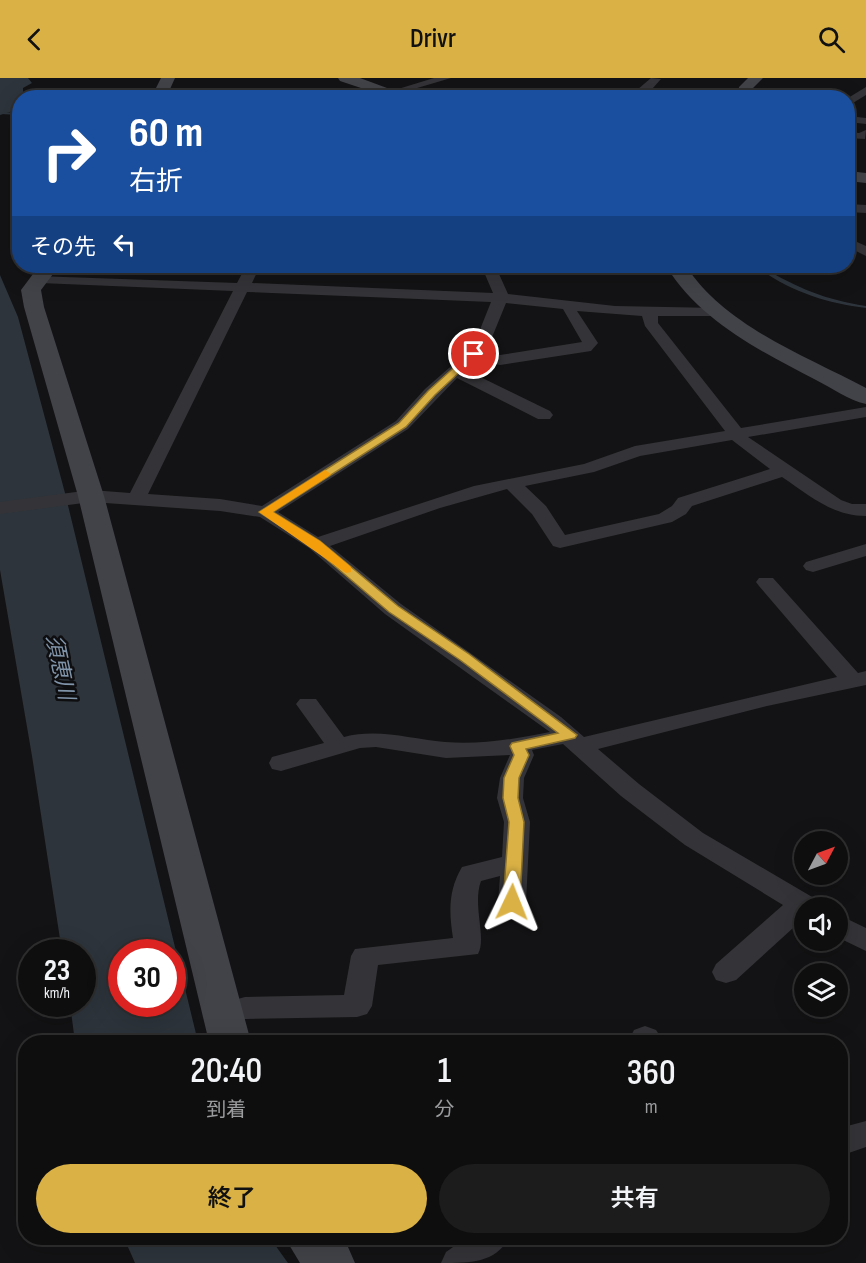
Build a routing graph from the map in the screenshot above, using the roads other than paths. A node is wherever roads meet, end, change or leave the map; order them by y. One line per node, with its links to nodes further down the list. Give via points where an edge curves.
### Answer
1 (345, 78): 6 (street)
2 (446, 78): 5 (street)
3 (756, 78): 10 (street)
4 (656, 79): 9 (street)
5 (426, 83): 7 (street); 8 (street)
6 (381, 90)
7 (401, 90)
8 (430, 90)
9 (644, 90)
10 (746, 90)
11 (43, 273): 29 (street, via 31,290)
12 (57, 273): 16 (street)
13 (249, 273): 16 (street)
14 (491, 273): 17 (street)
15 (680, 273): 20 (street)
16 (242, 287): 17 (street); 30 (street)
17 (502, 298): 18 (street); 21 (street, via 480,349)
18 (574, 306): 19 (street); 21 (street, via 569,311 590,343 585,348 500,360)
19 (650, 311): 20 (street); 26 (street, via 654,328)
20 (717, 313): 23 (street)
21 (474, 354): 22 (street)
22 (455, 371): 25 (street); 33 (street, via 402,425)
23 (866, 397)
24 (866, 412): 26 (street)
25 (544, 416)
26 (736, 434): 27 (street); 28 (street, via 634,451 614,461)
27 (784, 470): 28 (street, via 685,502 680,510 665,518 560,542 539,510); 32 (street, via 834,504 849,510)
28 (511, 483): 34 (street)
29 (81, 497): 30 (street); 31 (street); 51 (street)
30 (136, 498): 33 (street)
31 (0, 508)
32 (866, 510)
33 (265, 512): 34 (street)
34 (315, 544): 40 (street, via 393,609)
35 (866, 550): 36 (street)
36 (813, 566)
37 (766, 582): 38 (street)
38 (859, 680): 40 (street)
39 (308, 704): 42 (street)
40 (576, 740): 41 (street); 45 (street, via 630,790 694,839)
41 (518, 746): 42 (street, via 446,750 376,740); 44 (street, via 522,755 512,778 510,798 517,822)
42 (339, 747): 43 (street)
43 (281, 764)
44 (513, 863): 46 (street); 51 (street, via 471,874 466,883 462,898 468,947 365,956 357,1006 245,1008)
45 (794, 899)
46 (512, 902)
47 (794, 915): 50 (street)
48 (848, 930): 49 (street)
49 (866, 941)
50 (726, 972)
51 (227, 1028)
52 (866, 1134): 53 (street)
53 (848, 1140)
54 (315, 1245): 56 (street)
55 (482, 1245): 57 (street)
56 (331, 1263)
57 (458, 1263)

